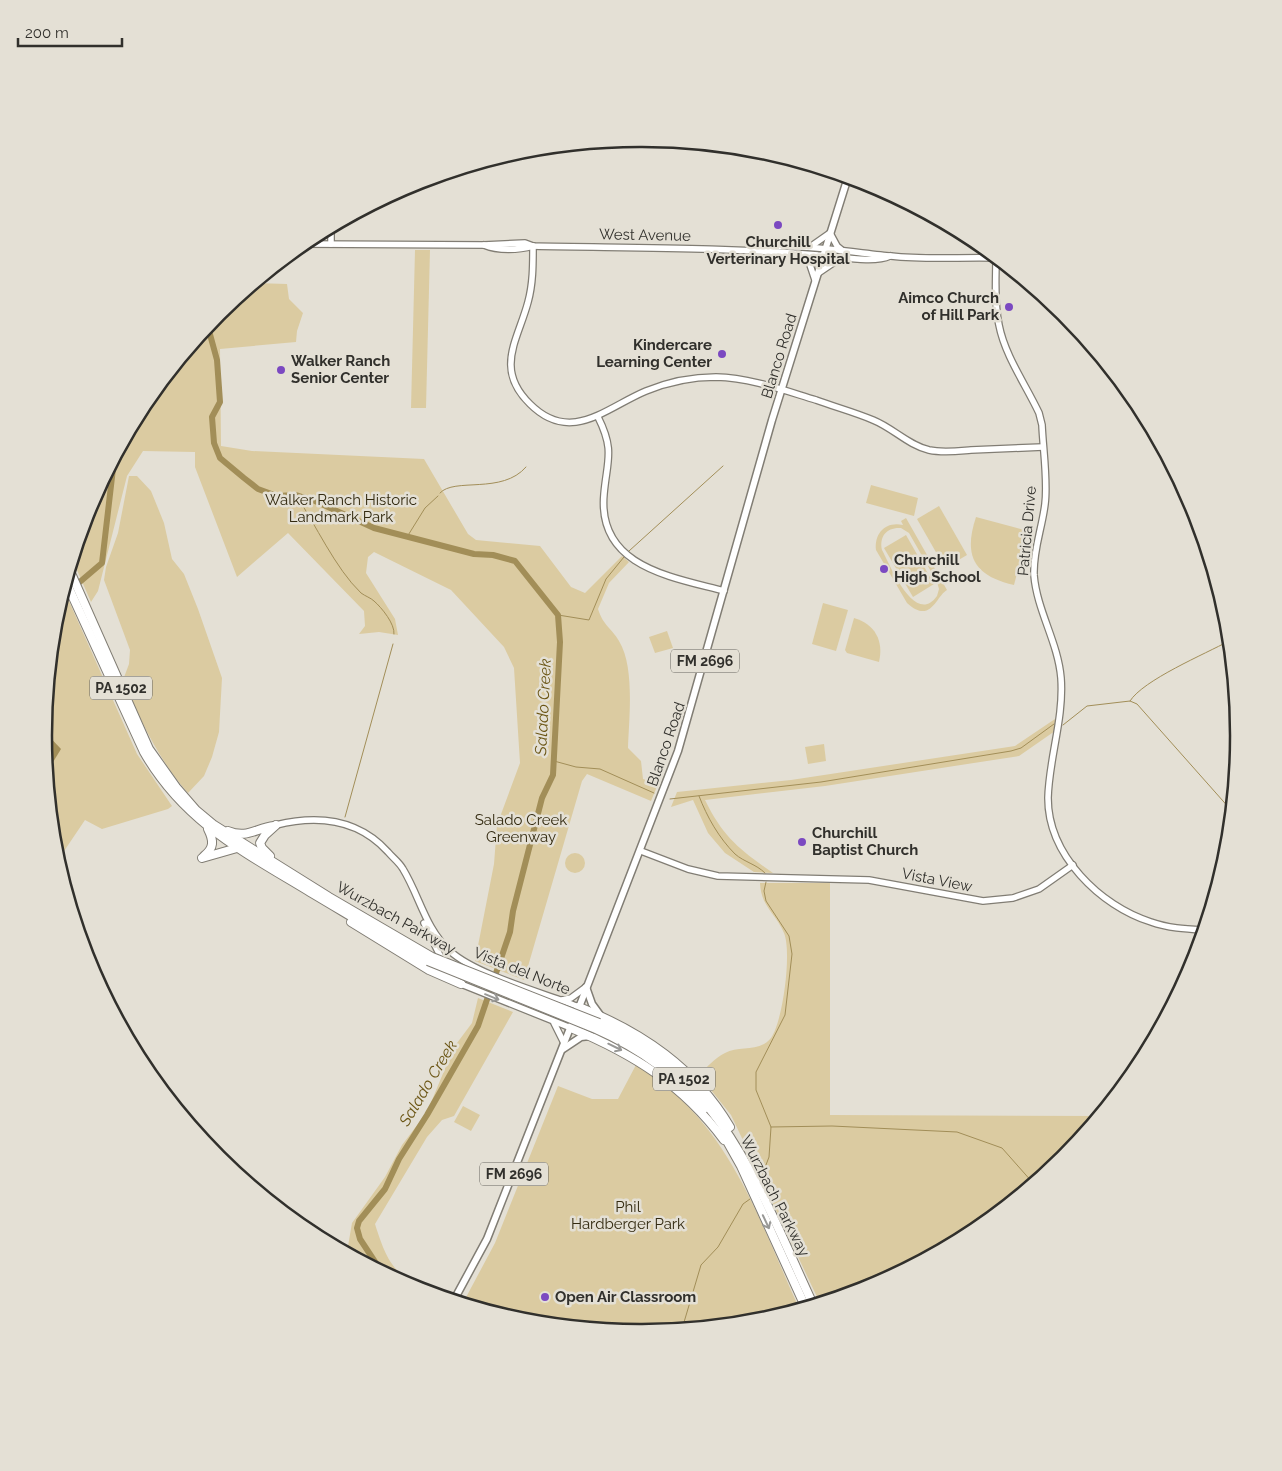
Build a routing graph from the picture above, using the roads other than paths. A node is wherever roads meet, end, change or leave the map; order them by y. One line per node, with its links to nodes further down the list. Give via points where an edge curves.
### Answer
1 (846, 184): 2 (main road, Blanco Road / FM 2696)
2 (830, 232): 7 (street); 9 (main road, Blanco Road / FM 2696); 11 (street)
3 (331, 236): 5 (street)
4 (317, 244): 5 (street, West Avenue)
5 (331, 244): 6 (street, West Avenue)
6 (533, 246): 8 (street, West Avenue); 16 (street, via 531,287 511,354 514,380 528,402 549,417 575,422)
7 (810, 248): 8 (street, West Avenue, via 763,247); 9 (street, West Avenue)
8 (757, 250): 10 (street, West Avenue)
9 (824, 252): 10 (street, West Avenue); 11 (street, West Avenue); 14 (main road, Blanco Road / FM 2696)
10 (798, 253): 14 (street, via 809,262)
11 (844, 254): 12 (street, West Avenue); 14 (street)
12 (984, 258)
13 (996, 267): 17 (street, Patricia Drive, via 999,327 1040,415)
14 (816, 277): 15 (main road, Blanco Road / FM 2696)
15 (782, 390): 16 (street, via 731,378 682,380 646,391); 17 (street, via 873,420 929,450); 19 (main road, Blanco Road / FM 2696)
16 (598, 417): 19 (street, via 610,450 605,512 617,542 633,560 648,569)
17 (1043, 447): 27 (street, Patricia Drive, via 1046,504 1036,546 1034,575 1038,601 1061,679 1049,811 1058,841)
18 (74, 580): 21 (highway, Wurzbach Parkway / PA 1502, via 149,748)
19 (724, 591): 25 (main road, Blanco Road / FM 2696, via 678,751)
20 (71, 592): 21 (highway, Wurzbach Parkway / PA 1502, via 144,752 157,774)
21 (182, 799): 23 (highway, Wurzbach Parkway / PA 1502)
22 (276, 825): 23 (highway, via 242,835); 26 (street, Vista del Norte, via 306,819 337,822 370,836); 29 (highway, via 260,843 264,851)
23 (211, 826): 24 (highway, Wurzbach Parkway / PA 1502); 24 (highway, via 213,842 202,858); 29 (highway, Wurzbach Parkway / PA 1502)
24 (238, 848): 28 (highway, Wurzbach Parkway / PA 1502)
25 (640, 851): 27 (street, Vista View, via 718,876 869,880 983,901 1013,898 1039,889); 33 (main road, Blanco Road / FM 2696)
26 (392, 856): 32 (street, Vista del Norte, via 449,974); 34 (street, Vista del Norte, via 403,869 433,932 451,952 476,967)
27 (1074, 865): 30 (street, Patricia Drive, via 1099,893 1124,911 1152,923)
28 (311, 892): 31 (highway, Wurzbach Parkway / PA 1502); 32 (highway, via 395,951)
29 (329, 897): 31 (highway, Wurzbach Parkway / PA 1502)
30 (1197, 929)
31 (430, 959): 37 (highway, Wurzbach Parkway / PA 1502, bridge)
32 (464, 986): 36 (street, one-way to 36)
33 (586, 987): 34 (street, via 571,998); 35 (main road, Blanco Road / FM 2696); 37 (main road)
34 (560, 1000): 35 (street, Vista del Norte); 36 (street, via 563,1007 558,1017)
35 (579, 1007): 37 (highway); 38 (main road, Blanco Road / FM 2696)
36 (550, 1020): 38 (street); 40 (street, via 559,1029)
37 (598, 1021): 39 (highway, via 590,1017 586,1023); 41 (highway, Wurzbach Parkway / PA 1502, via 666,1070 700,1104); 44 (highway, Wurzbach Parkway / PA 1502, one-way to 37, via 745,1161 723,1125 690,1084 669,1065)
38 (570, 1028): 39 (highway); 40 (main road, Blanco Road / FM 2696)
39 (591, 1036): 40 (main road, via 581,1037); 41 (highway, one-way to 41, via 625,1052 661,1075 704,1116)
40 (564, 1046): 42 (main road, Blanco Road / FM 2696, via 487,1239)
41 (735, 1154): 43 (highway, Wurzbach Parkway / PA 1502, one-way to 43)
42 (457, 1294)
43 (806, 1300)
44 (806, 1300)

